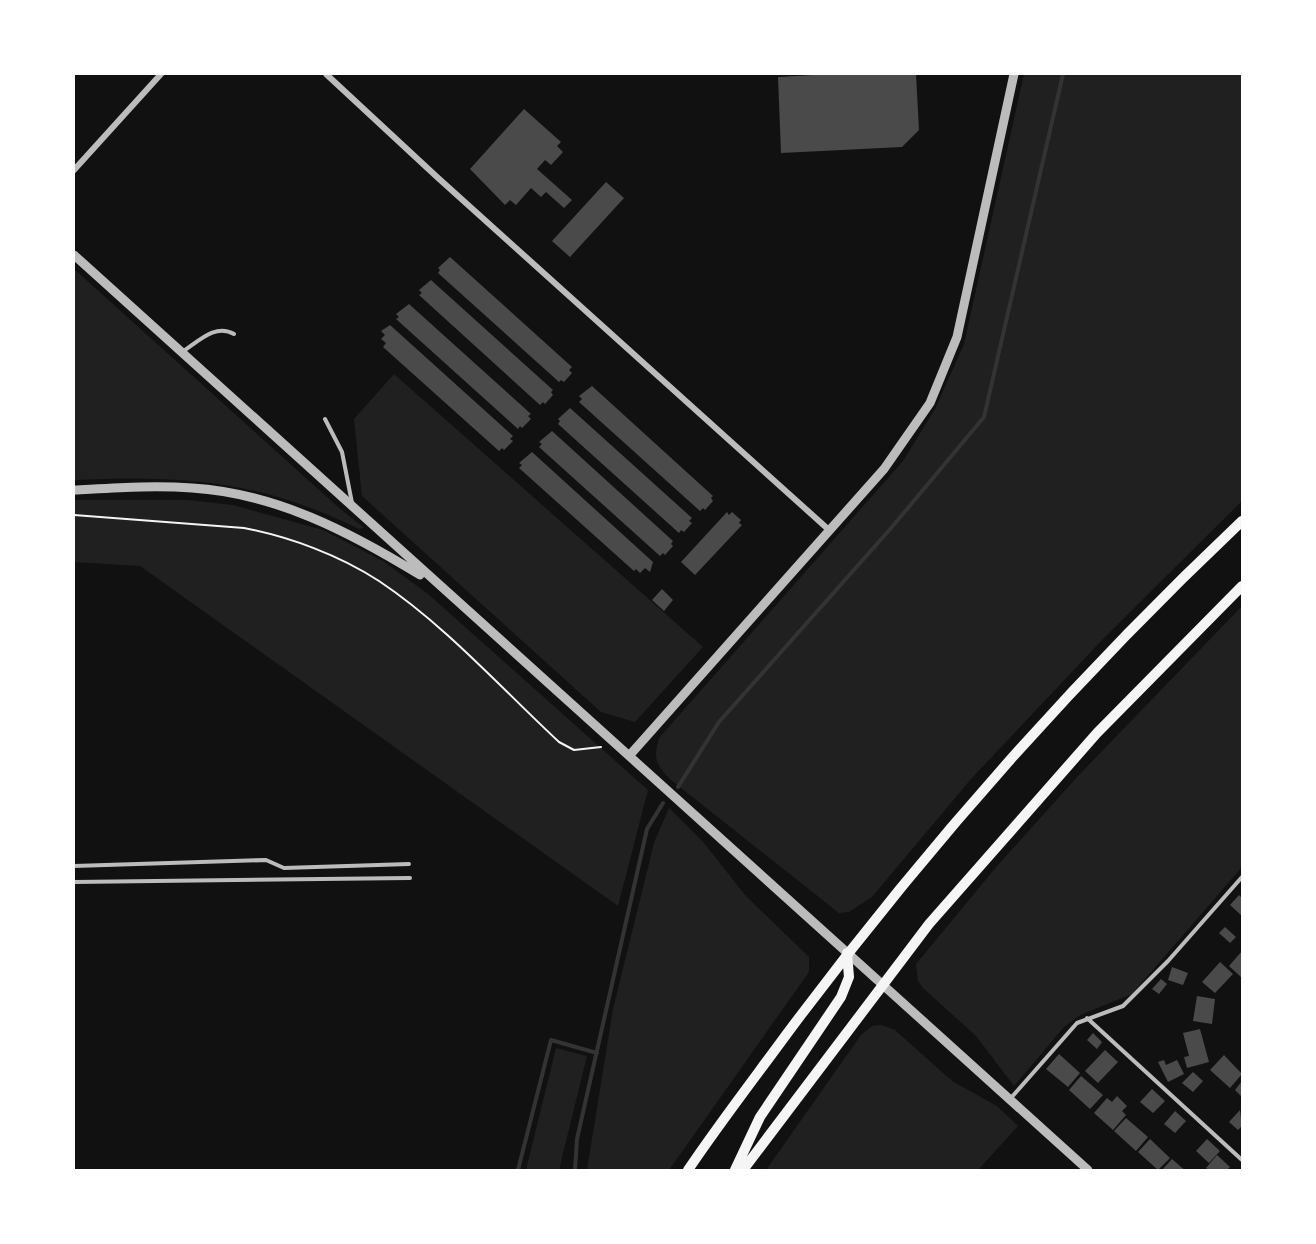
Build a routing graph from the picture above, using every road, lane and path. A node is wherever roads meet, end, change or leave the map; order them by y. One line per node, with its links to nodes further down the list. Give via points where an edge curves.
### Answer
1 (161, 74): 4 (street)
2 (326, 74): 13 (street)
3 (1014, 74): 13 (street, via 965,305 945,370 909,436)
4 (74, 170)
5 (74, 255): 7 (street)
6 (234, 334): 7 (lane, via 224,330 212,332)
7 (181, 352): 10 (street)
8 (325, 419): 10 (lane, via 342,452)
9 (74, 490): 14 (street, via 193,488 265,501 338,528)
10 (352, 507): 14 (street)
11 (74, 515): 16 (path, via 244,528 298,543 377,580 409,603 566,747 603,747)
12 (1242, 521): 23 (main road, via 1025,744)
13 (829, 530): 17 (street)
14 (438, 585): 16 (street)
15 (1242, 586): 24 (main road, via 1097,733 984,859)
16 (610, 740): 17 (street)
17 (629, 756): 23 (street)
18 (409, 864): 19 (lane, via 284,868 266,860)
19 (74, 866)
20 (1242, 877): 25 (lane, via 1124,1006)
21 (410, 878): 22 (lane)
22 (74, 882)
23 (847, 953): 24 (street); 28 (main road); 29 (main road, via 849,976 841,997 760,1117)
24 (881, 984): 26 (street); 30 (main road)
25 (1087, 1018): 26 (lane, via 1066,1035); 27 (lane)
26 (1010, 1100): 31 (street)
27 (1242, 1160)
28 (688, 1170)
29 (735, 1170)
30 (743, 1170)
31 (1088, 1170)

